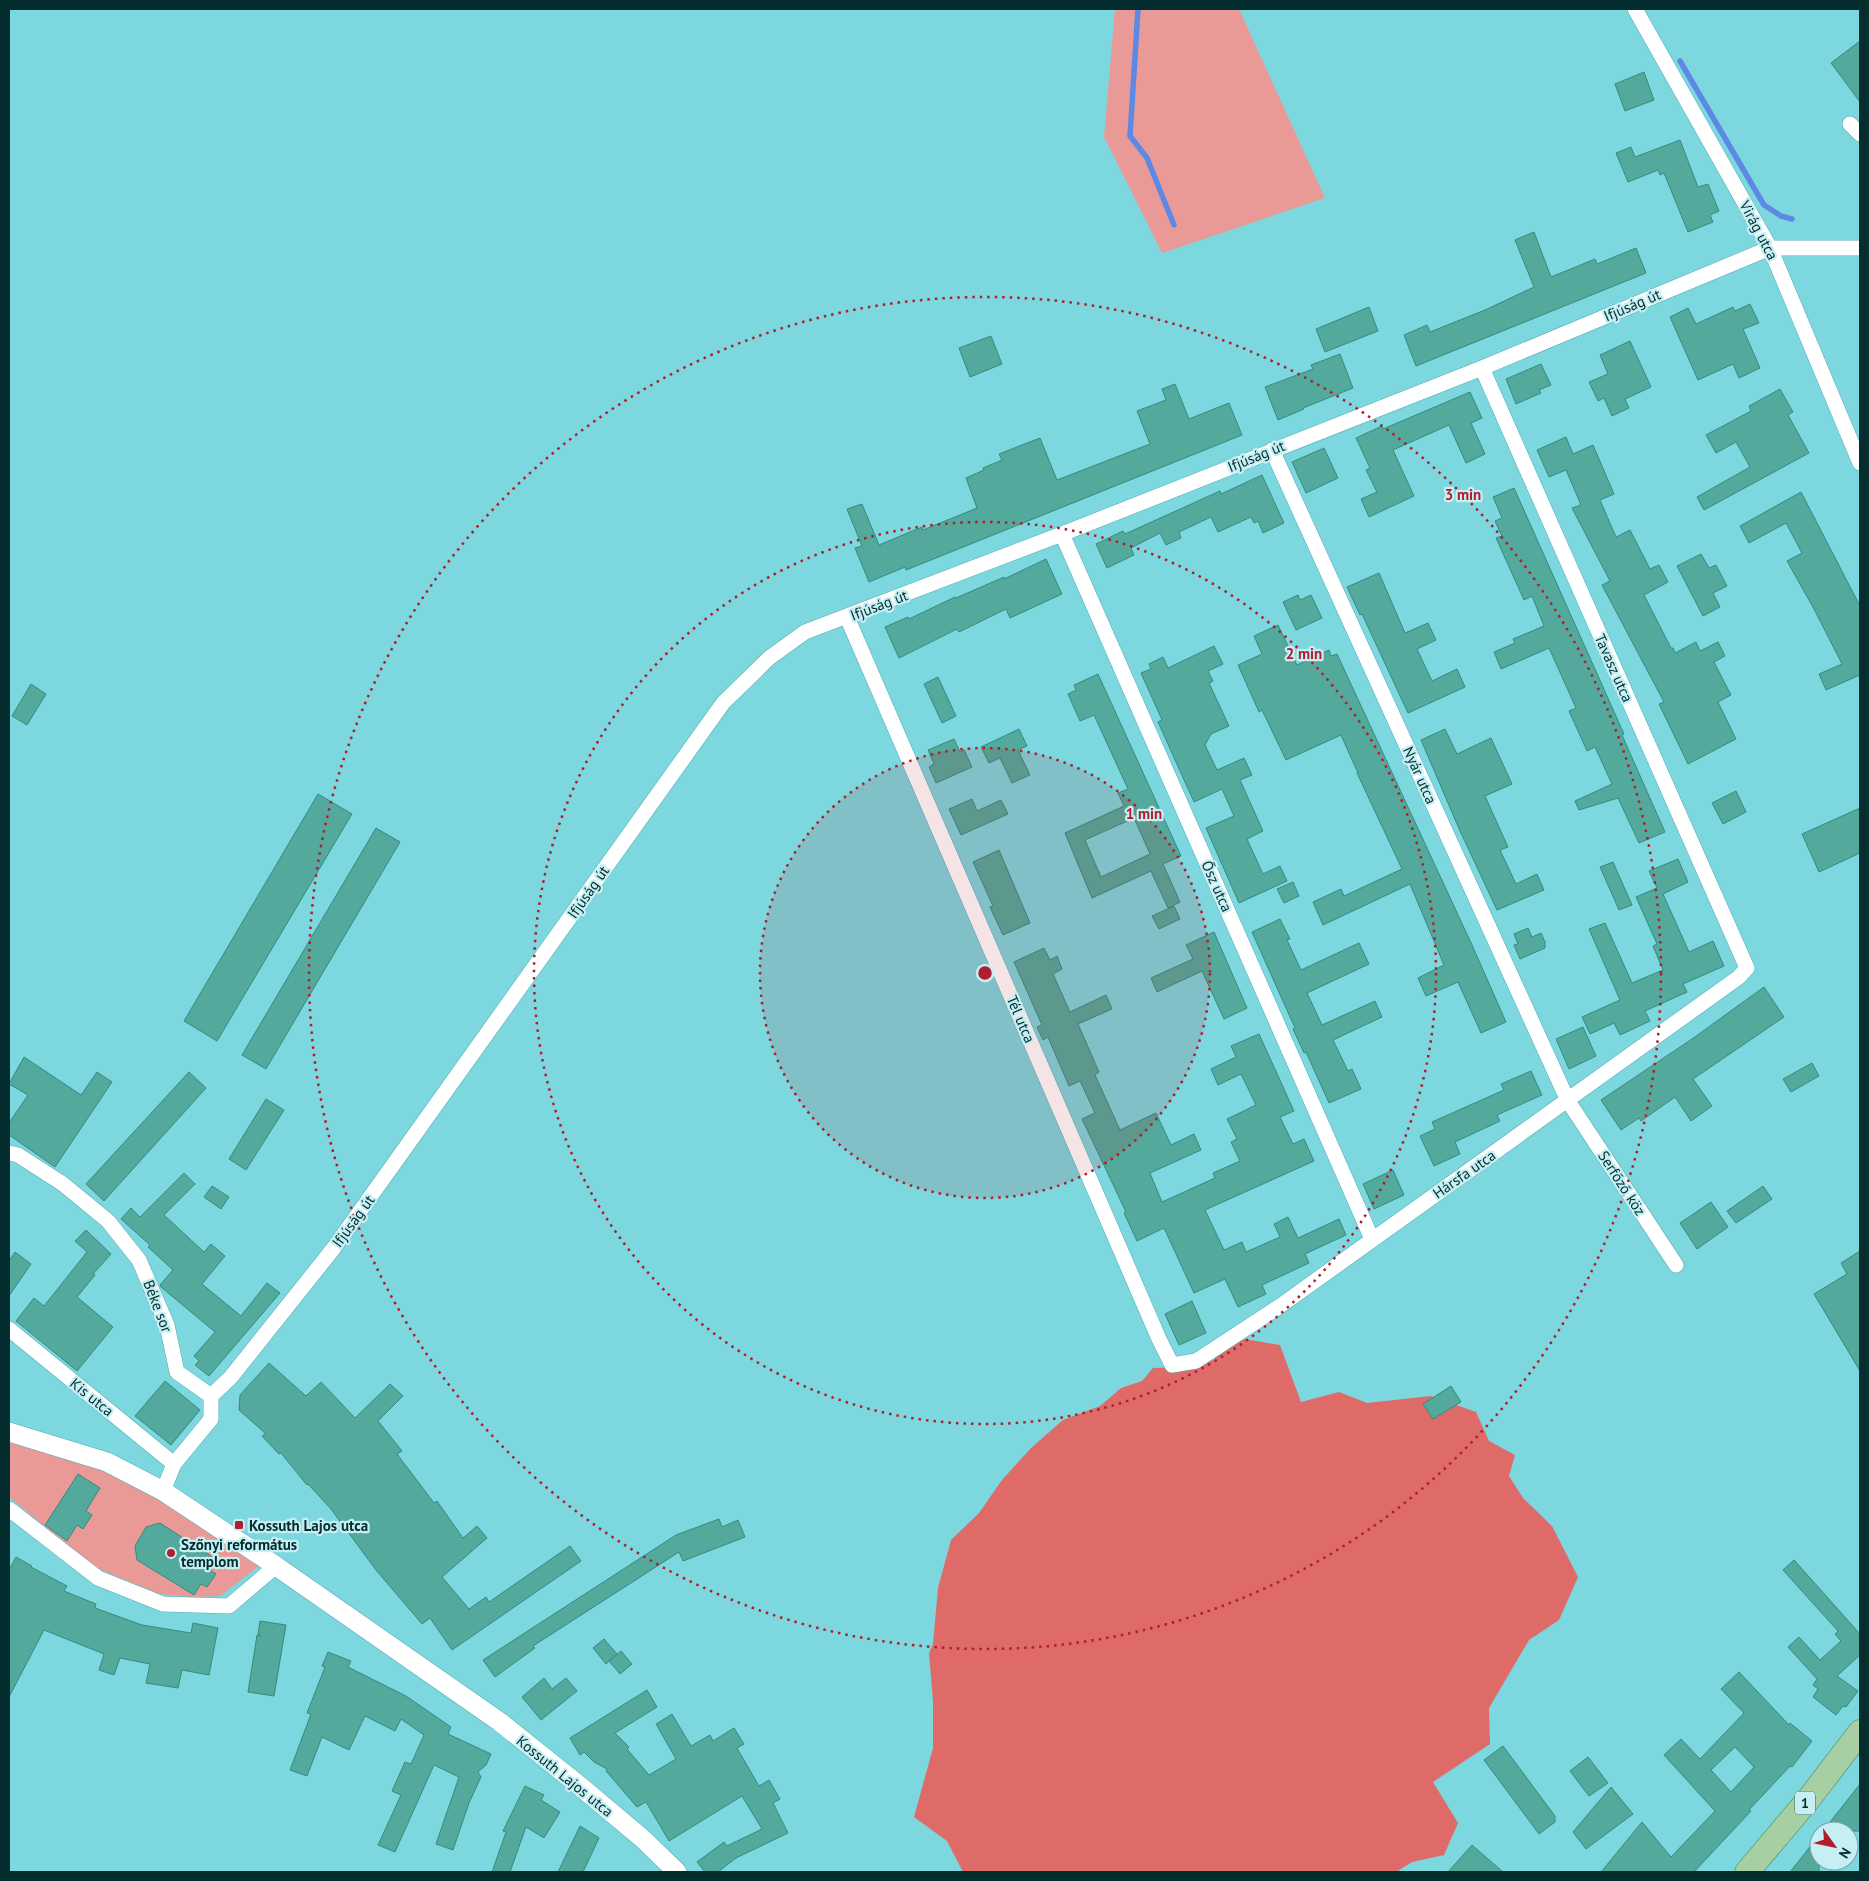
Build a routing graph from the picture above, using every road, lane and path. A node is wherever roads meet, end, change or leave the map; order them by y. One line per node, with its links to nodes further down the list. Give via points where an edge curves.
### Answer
1 (1635, 9): 2 (street, Virág utca)
2 (1770, 248): 3 (street, Ifjúság út); 4 (street, Ifjúság út); 5 (street, Virág utca)
3 (1860, 248)
4 (1482, 368): 6 (street, Ifjúság út); 10 (street, Tavasz utca)
5 (1855, 432): 7 (street, Virág utca)
6 (1272, 450): 8 (street, Ifjúság út); 11 (street, Nyár utca)
7 (1860, 463)
8 (1062, 534): 9 (street, Ifjúság út); 13 (street, Ősz utca)
9 (847, 618): 16 (street, Tél utca); 17 (street, Ifjúság út, via 805,632 769,658 723,702 333,1249 230,1378)
10 (1747, 968): 11 (street, Hársfa utca)
11 (1568, 1101): 13 (street, Hársfa utca); 14 (street, Serfőző köz)
12 (9, 1153): 17 (street, Béke sor, via 18,1155 64,1184 108,1220 139,1260 167,1325 177,1372)
13 (1372, 1239): 16 (street, Hársfa utca, via 1280,1306 1196,1361)
14 (1676, 1265)
15 (9, 1329): 19 (street, Kis utca)
16 (1172, 1365)
17 (211, 1396): 19 (street, via 210,1419)
18 (9, 1432): 20 (street, Kossuth Lajos utca, via 107,1462)
19 (174, 1464): 20 (street)
20 (163, 1491): 22 (street, Kossuth Lajos utca)
21 (9, 1509): 22 (street, via 98,1578 163,1604 229,1606)
22 (276, 1566): 24 (street, Kossuth Lajos utca, via 500,1722 588,1792)
23 (1860, 1732): 25 (main road, 1)
24 (677, 1872)
25 (1747, 1872)

